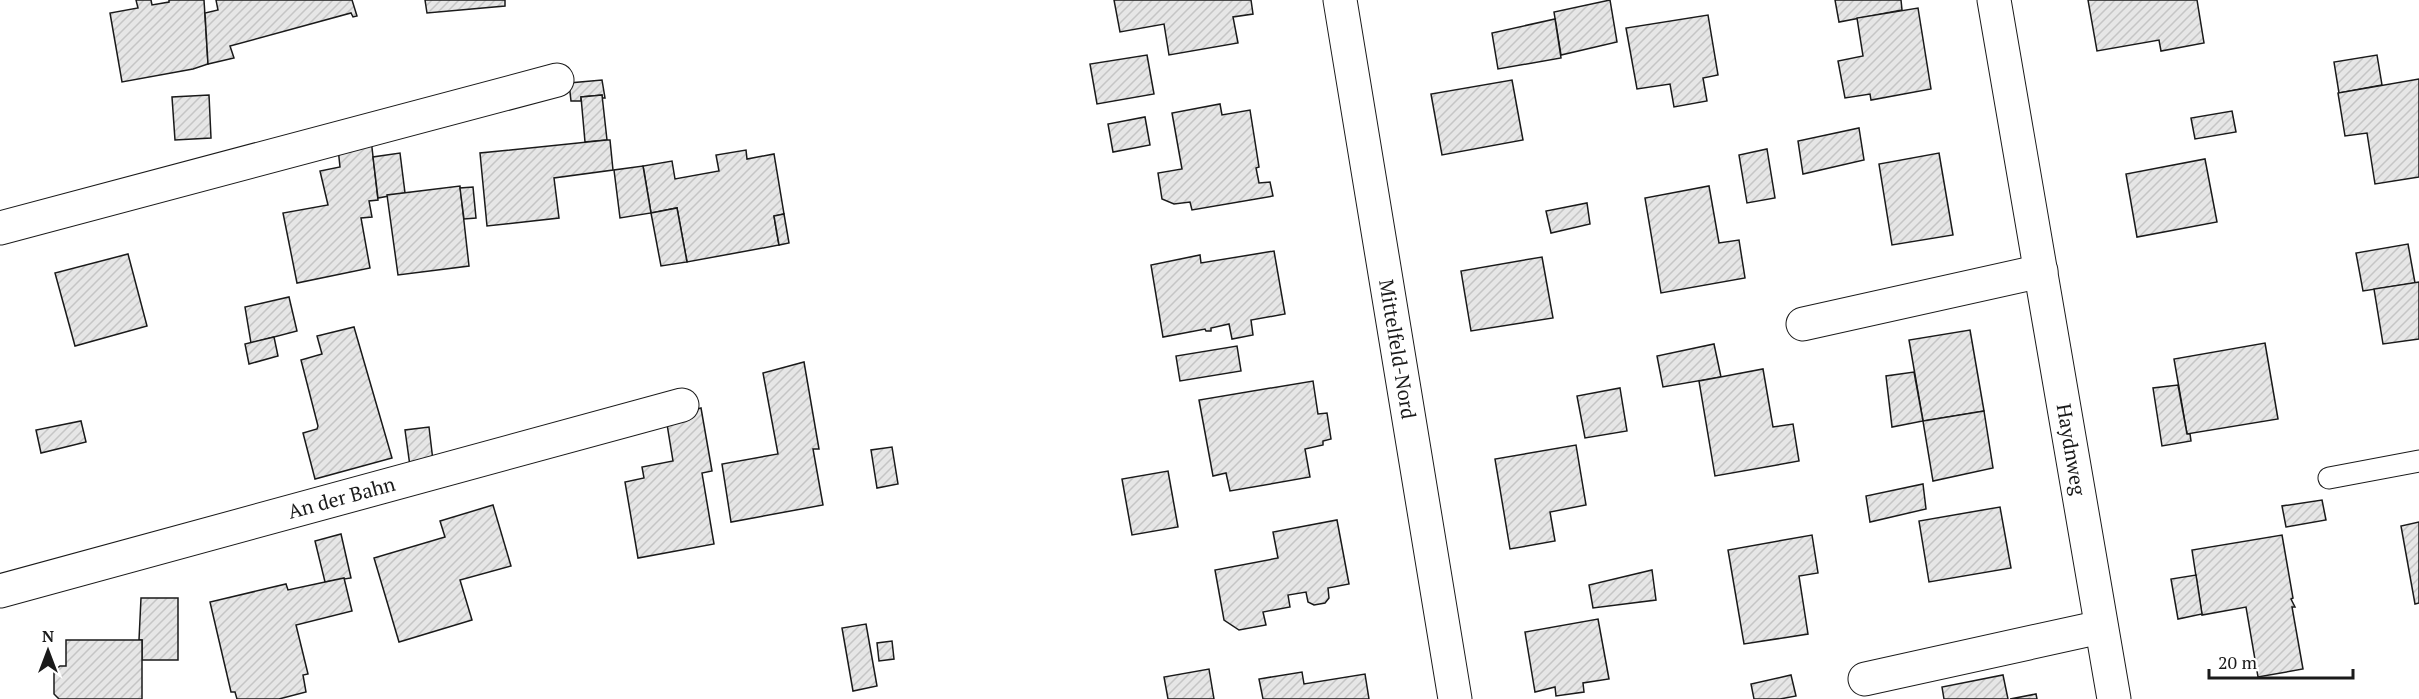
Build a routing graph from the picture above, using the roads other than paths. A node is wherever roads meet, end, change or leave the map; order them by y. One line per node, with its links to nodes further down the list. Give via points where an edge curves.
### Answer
1 (1340, 0): 13 (street, Mittelfeld-Nord)
2 (1994, 0): 5 (street, Haydnweg)
3 (557, 80): 4 (street)
4 (0, 228)
5 (2041, 271): 6 (street); 11 (street, Haydnweg)
6 (1803, 324)
7 (682, 405): 10 (street, An der Bahn)
8 (2419, 461): 9 (lane)
9 (2329, 478)
10 (0, 591)
11 (2101, 627): 12 (street); 14 (street, Haydnweg)
12 (1865, 680)
13 (1455, 699)
14 (2114, 699)

